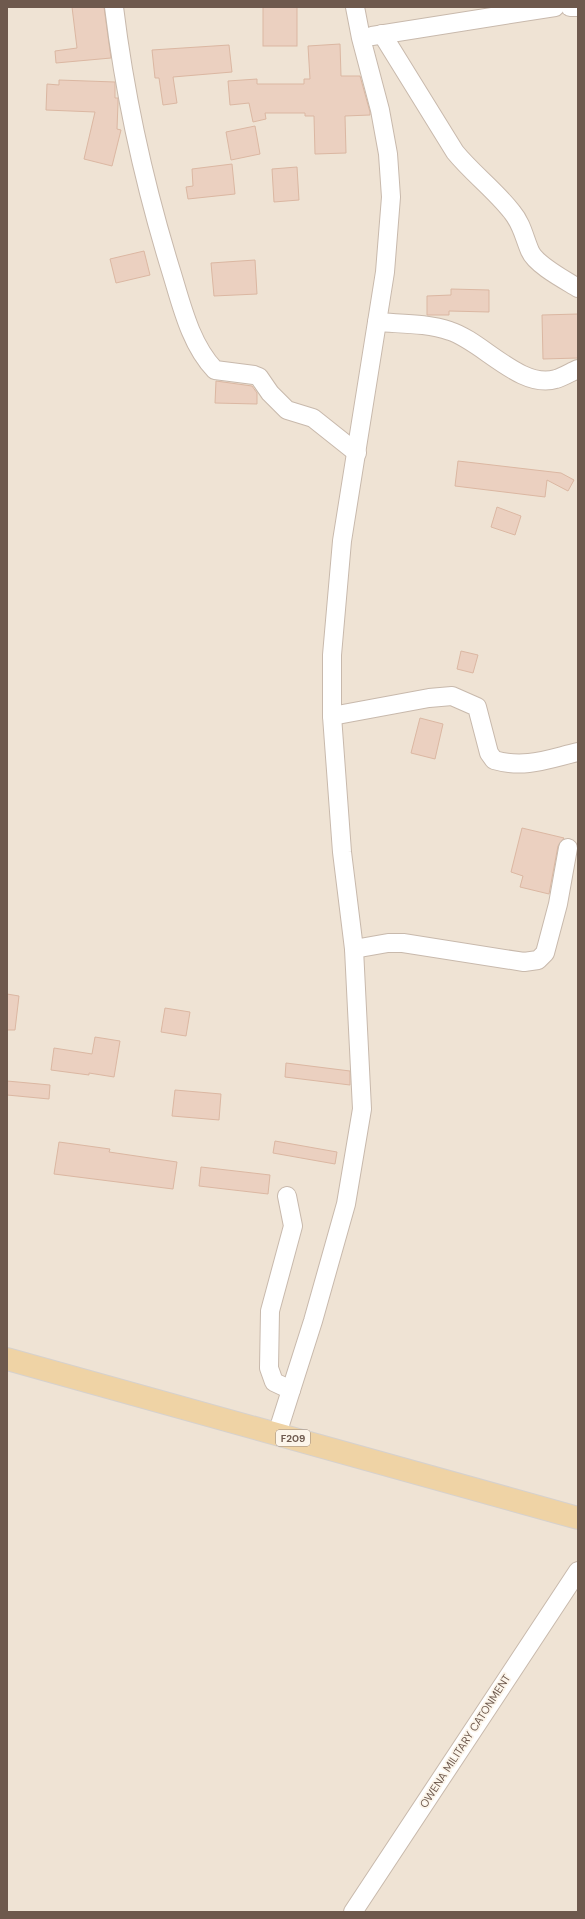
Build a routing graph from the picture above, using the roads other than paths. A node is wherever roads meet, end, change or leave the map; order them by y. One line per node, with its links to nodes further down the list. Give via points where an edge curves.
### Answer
1 (114, 7): 11 (street, via 119,50 138,143 162,239 192,334 215,370 259,377 270,393 288,410 313,418)
2 (355, 7): 7 (street)
3 (555, 7): 6 (street)
4 (570, 7): 5 (street)
5 (578, 7)
6 (382, 34): 7 (street); 8 (street, via 454,152 512,211 525,234 530,252 538,262)
7 (360, 38): 9 (street, via 380,110 388,154 391,197 385,272)
8 (578, 288)
9 (377, 322): 10 (street, via 449,330 466,337 525,377 555,380); 11 (street)
10 (578, 369)
11 (357, 453): 12 (street, via 342,541 332,654)
12 (332, 716): 13 (street, via 452,696 477,708 489,753 494,760 522,765); 15 (street, via 342,852)
13 (578, 752)
14 (568, 848): 15 (street, via 558,904 545,953 538,960 524,962 388,942)
15 (354, 949): 18 (street, via 362,1109 346,1204)
16 (287, 1196): 18 (street, via 293,1226 270,1311 269,1368 274,1382)
17 (7, 1359): 19 (main road, F209)
18 (291, 1390): 19 (street)
19 (277, 1434): 20 (main road, F209)
20 (578, 1518)
21 (578, 1571): 22 (street, OWENA MILITARY CATONMENT)
22 (353, 1912)

